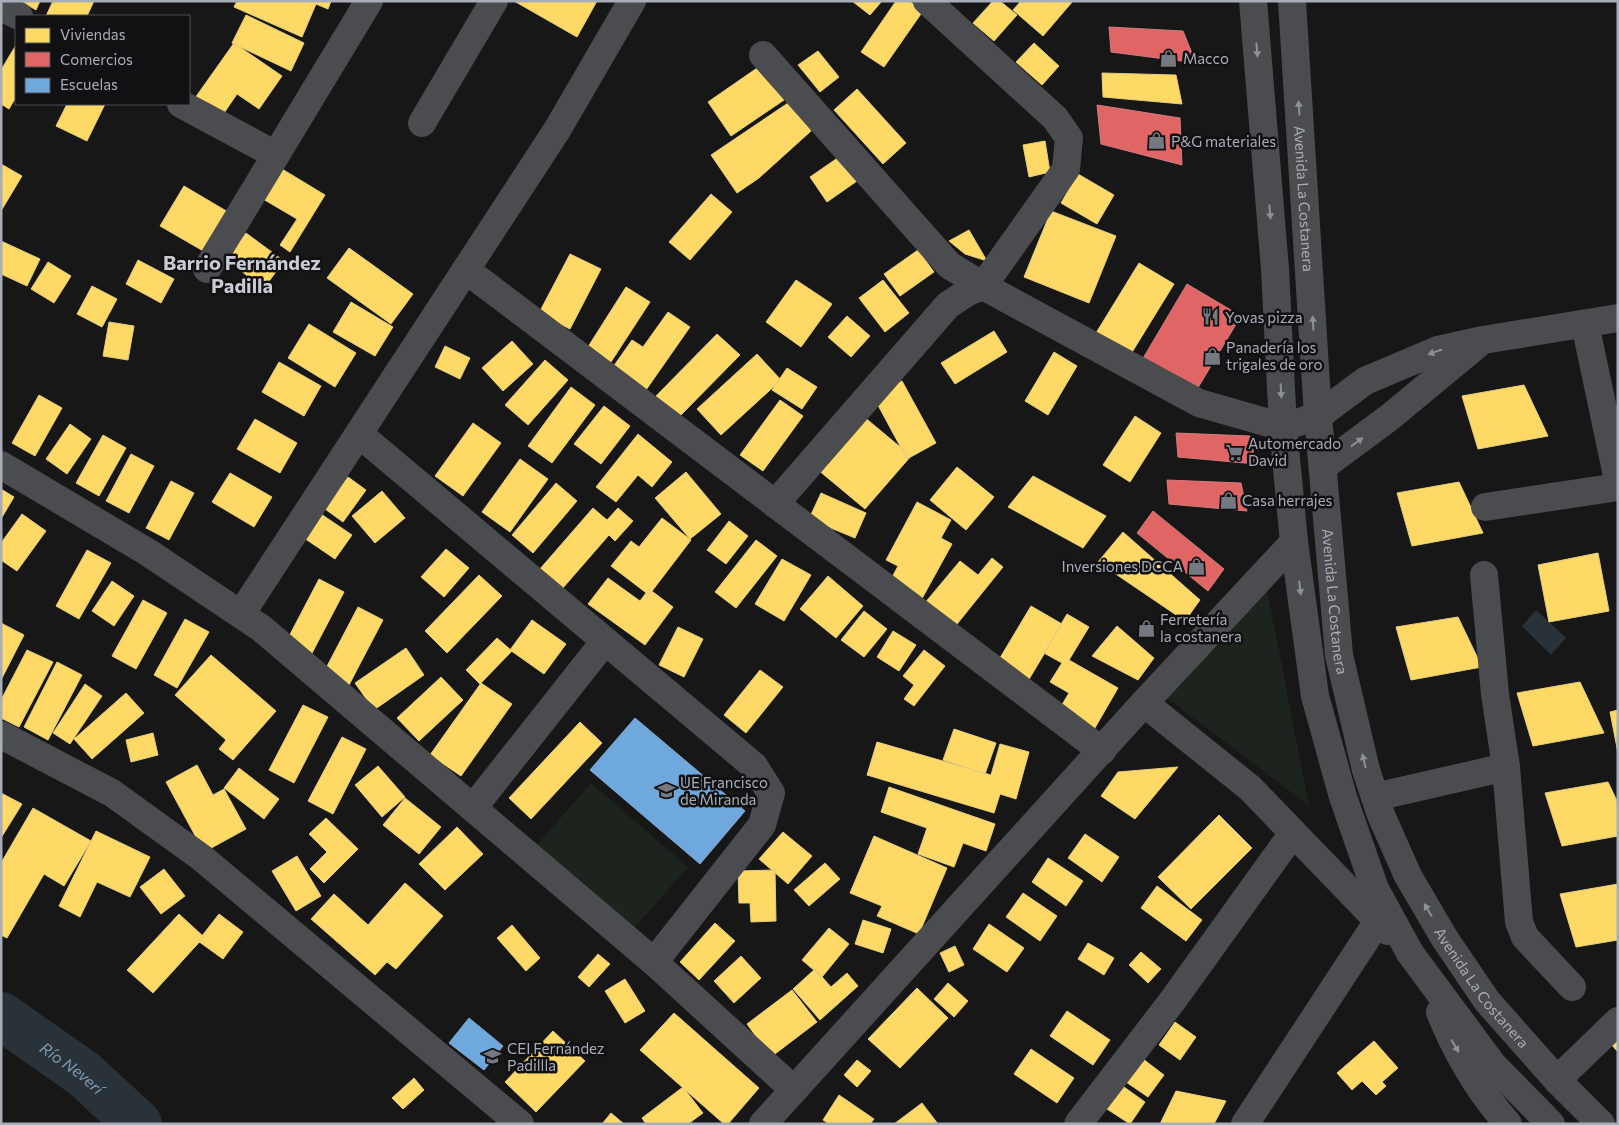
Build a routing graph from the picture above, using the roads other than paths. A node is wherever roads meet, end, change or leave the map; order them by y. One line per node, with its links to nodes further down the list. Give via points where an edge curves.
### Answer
1 (369, 1): 12 (street)
2 (494, 1): 11 (street)
3 (632, 1): 14 (street, via 557,130)
4 (927, 1): 15 (street, via 1055,118 1069,138 1066,169)
5 (1253, 1): 20 (street, one-way to 20, via 1275,269)
6 (1292, 1): 19 (street, Avenida La Costanera, one-way to 6)
7 (1, 7): 8 (street)
8 (17, 15)
9 (763, 55): 15 (street, via 949,265)
10 (183, 105): 12 (street)
11 (422, 123)
12 (276, 155): 13 (street)
13 (207, 268)
14 (466, 270): 21 (street); 26 (street)
15 (983, 286): 20 (street, via 1199,403); 26 (street, via 948,305)
16 (1618, 318): 17 (street)
17 (1585, 324): 18 (street); 24 (street)
18 (1483, 340): 19 (street, one-way to 19, via 1438,350 1365,381); 23 (street, one-way to 18, via 1390,418)
19 (1318, 416): 20 (street); 23 (street, Avenida La Costanera)
20 (1282, 427): 28 (street)
21 (359, 434): 30 (street); 31 (street)
22 (1, 465): 30 (street, via 149,553)
23 (1324, 466): 36 (street, Avenida La Costanera, one-way to 23, via 1339,655)
24 (1618, 480)
25 (1618, 487): 27 (street)
26 (775, 504): 34 (street)
27 (1485, 507)
28 (1294, 542): 32 (street); 40 (street, one-way to 40, via 1315,696 1328,746 1375,889)
29 (1484, 575): 35 (street, via 1495,694)
30 (241, 614): 37 (street)
31 (605, 641): 37 (street); 41 (street, via 754,766 772,793 762,825)
32 (1144, 703): 34 (street); 38 (street, via 1250,788)
33 (1, 735): 46 (street, via 112,793 202,858)
34 (1102, 751): 45 (street)
35 (1506, 767): 36 (street); 42 (street, via 1519,922 1524,937)
36 (1375, 797): 44 (street, Avenida La Costanera, one-way to 36, via 1487,1001 1445,939 1408,876)
37 (473, 808): 41 (street)
38 (1293, 833): 39 (street); 48 (street, via 1173,1000)
39 (1378, 921): 40 (street); 49 (street)
40 (1416, 961): 50 (street, one-way to 50, via 1452,1041 1492,1106); 51 (street, via 1494,1065)
41 (654, 962): 45 (street)
42 (1572, 987)
43 (1618, 1021): 44 (street)
44 (1557, 1080): 52 (street, Avenida La Costanera)
45 (794, 1090): 47 (street)
46 (520, 1124)
47 (763, 1124)
48 (1078, 1124)
49 (1245, 1124)
50 (1508, 1124)
51 (1551, 1124)
52 (1601, 1124)

